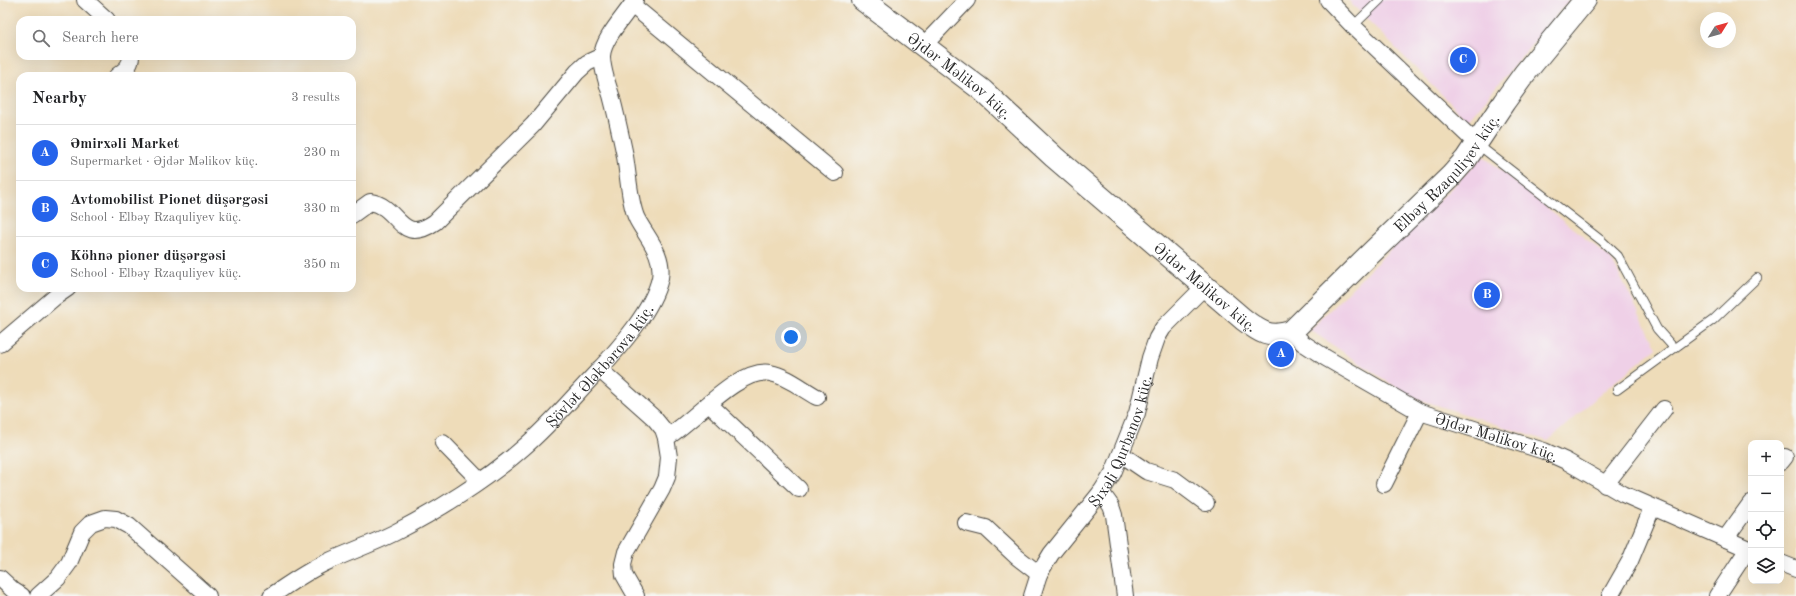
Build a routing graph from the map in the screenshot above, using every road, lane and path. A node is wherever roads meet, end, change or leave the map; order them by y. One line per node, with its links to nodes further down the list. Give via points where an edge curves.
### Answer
1 (86, 0): 8 (street)
2 (863, 0): 10 (street, Əjdər Məlikov küç.)
3 (967, 0): 10 (street)
4 (1328, 0): 9 (street)
5 (1380, 0): 9 (lane)
6 (1585, 0): 14 (street, Elbəy Rzaquliyev küç., via 1525,73)
7 (633, 3): 11 (street, Şövlət Ələkbərova küç., via 606,41); 15 (street)
8 (102, 16)
9 (1353, 26): 14 (street)
10 (924, 45): 18 (street, Əjdər Məlikov küç., via 982,90 1054,157)
11 (602, 56): 16 (street, via 587,63 577,72 533,125 425,229 411,230 379,203 370,202); 23 (street, Şövlət Ələkbərova küç., via 624,152 633,208 655,246 660,261 660,277 654,295 637,324)
12 (131, 60): 13 (street)
13 (122, 72)
14 (1476, 143): 20 (street, Elbəy Rzaquliyev küç., via 1452,176); 22 (lane, via 1618,256 1657,329)
15 (834, 173)
16 (356, 211)
17 (1756, 278): 22 (lane, via 1713,320)
18 (1205, 286): 20 (street, Əjdər Məlikov küç., via 1257,330 1270,335); 31 (street, Şıxəli Qurbanov küç., via 1163,328 1157,338 1137,413)
19 (62, 292): 21 (street)
20 (1291, 332): 28 (street, Əjdər Məlikov küç., via 1326,358)
21 (0, 344)
22 (1674, 348): 24 (lane)
23 (599, 369): 29 (street, via 654,418 663,429); 32 (street, Şövlət Ələkbərova küç., via 523,449)
24 (1617, 390)
25 (816, 397): 26 (street, via 784,378 761,372 743,378)
26 (709, 404): 29 (street); 35 (street)
27 (1664, 409): 34 (street)
28 (1420, 412): 33 (street); 34 (street, Əjdər Məlikov küç., via 1544,451)
29 (666, 438): 52 (street, via 669,457 667,477 626,552 623,564 624,575)
30 (443, 443): 32 (street)
31 (1121, 454): 36 (street, Şıxəli Qurbanov küç.); 37 (street, via 1146,471 1175,480)
32 (480, 481): 51 (street, Şövlət Ələkbərova küç., via 400,530 320,565)
33 (1384, 484)
34 (1605, 485): 39 (street, Əjdər Məlikov küç.)
35 (799, 489)
36 (1101, 492): 46 (street, Şıxəli Qurbanov küç., via 1051,554); 54 (street, via 1114,515)
37 (1206, 503)
38 (1748, 507): 41 (street)
39 (1652, 508): 41 (street, Əjdər Məlikov küç.); 55 (street, via 1630,560)
40 (966, 523): 46 (street, via 986,528)
41 (1725, 539): 42 (street, Əjdər Məlikov küç.)
42 (1748, 549)
43 (1748, 551): 56 (street)
44 (1784, 564): 45 (street)
45 (1796, 569)
46 (1040, 574): 53 (street, Şıxəli Qurbanov küç.)
47 (1, 580): 48 (street)
48 (22, 596)
49 (38, 596): 50 (street, via 58,578 69,563 82,532 90,523 105,518 116,519 129,526)
50 (208, 596)
51 (271, 596)
52 (636, 596)
53 (1032, 596)
54 (1125, 596)
55 (1610, 596)
56 (1718, 596)

